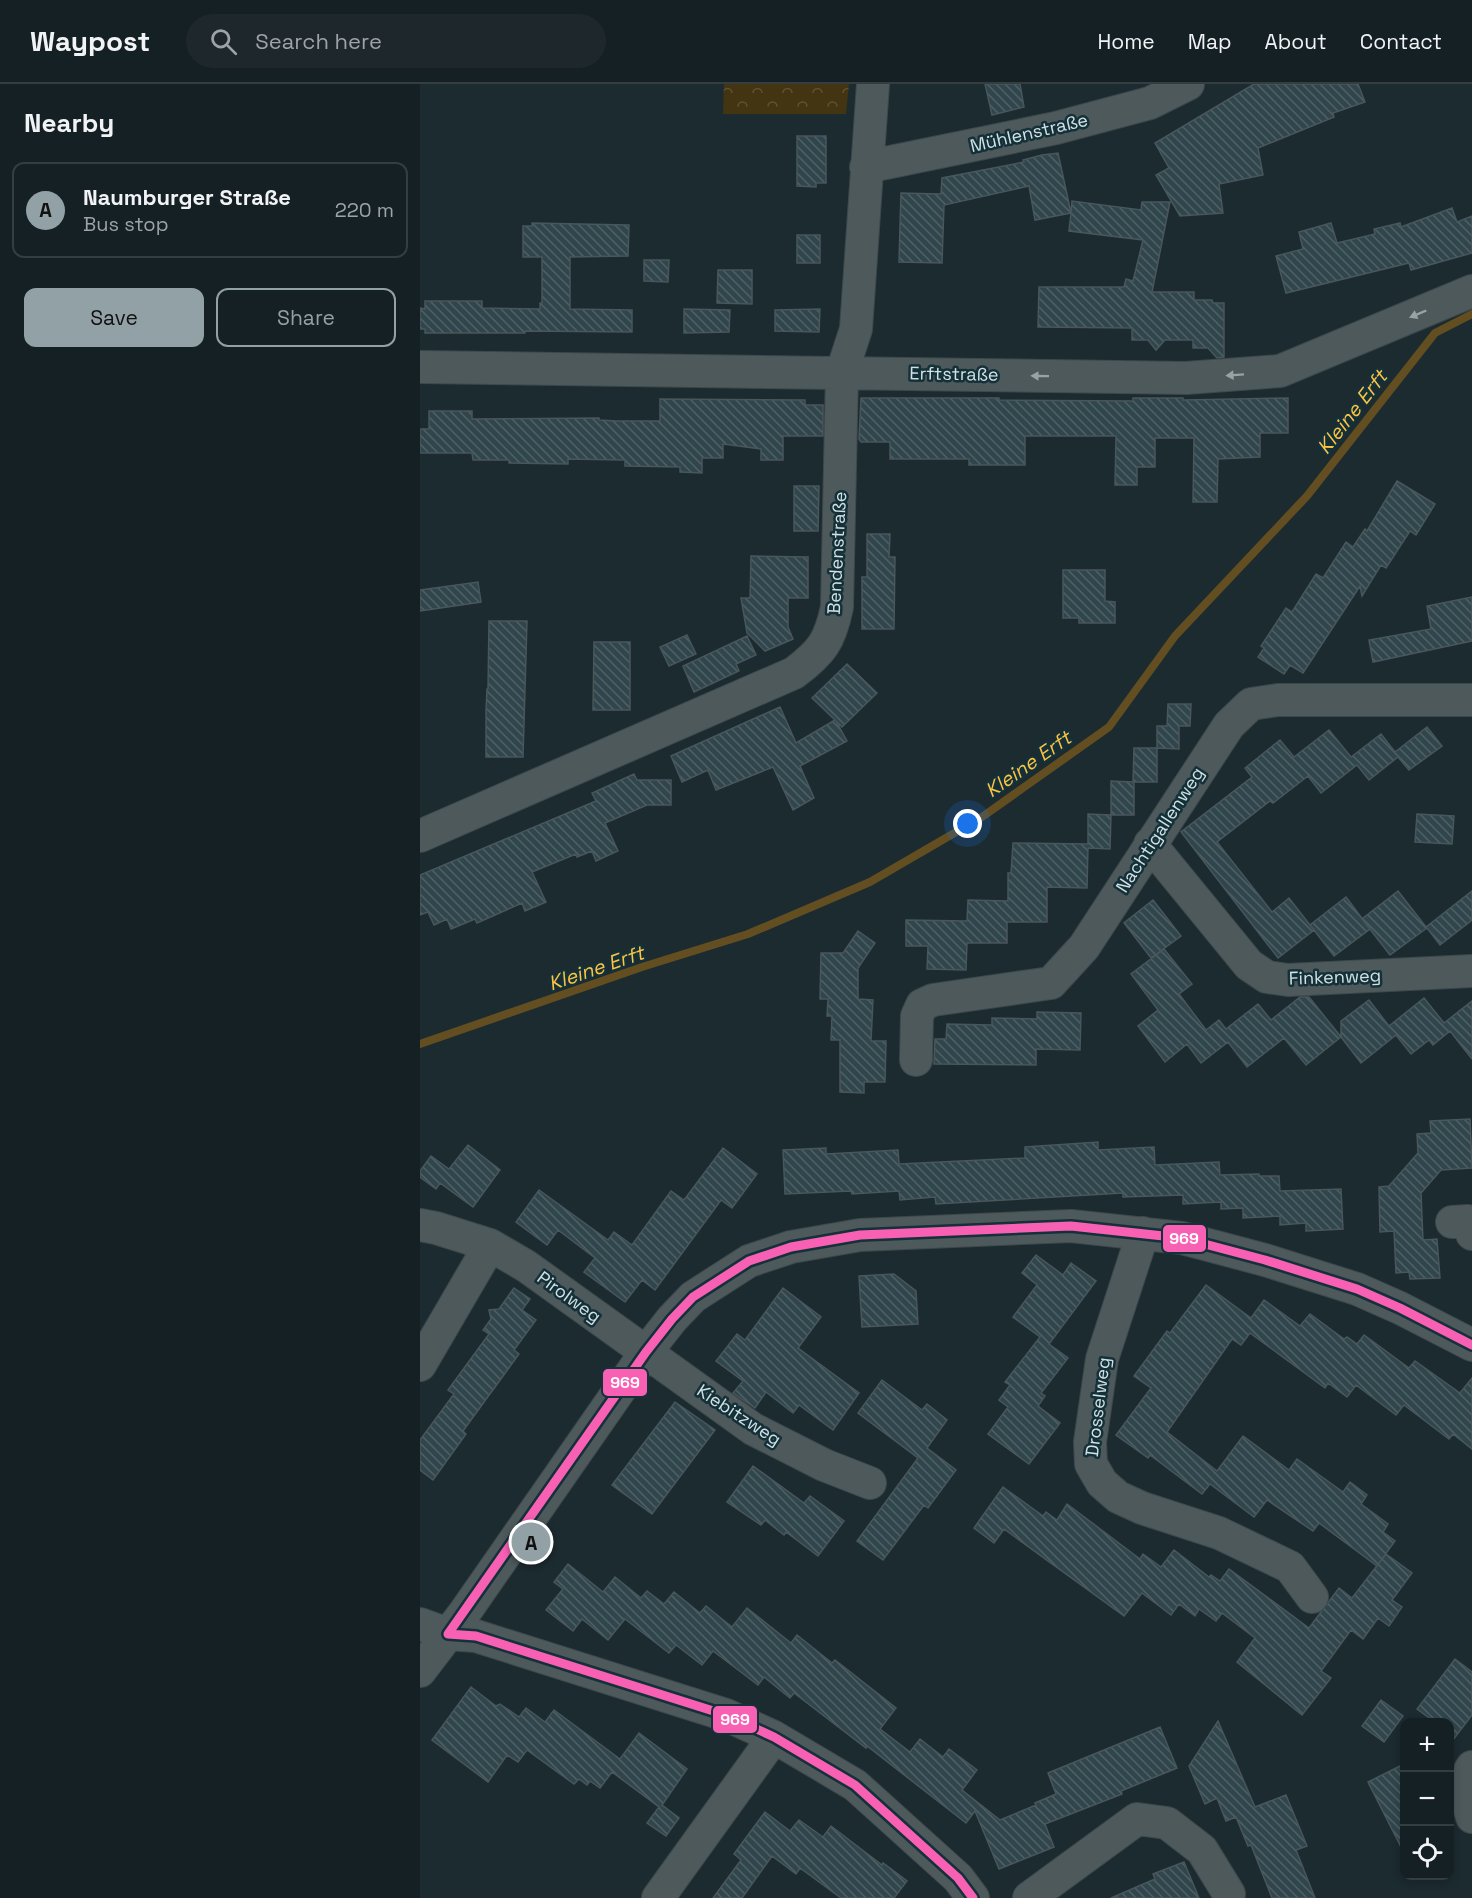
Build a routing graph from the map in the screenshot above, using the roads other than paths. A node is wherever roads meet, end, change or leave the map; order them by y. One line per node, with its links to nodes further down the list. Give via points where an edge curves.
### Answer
1 (873, 84): 3 (street, Bendenstraße)
2 (1188, 84): 3 (street, Mühlenstraße, via 1150,103 1066,126)
3 (866, 167): 6 (street, Bendenstraße, via 856,329)
4 (1472, 291): 6 (street, Erftstraße, one-way to 6, via 1280,371 1186,378)
5 (420, 367): 6 (street, Erftstraße)
6 (842, 372): 8 (street, Bendenstraße, via 837,607 832,631 814,658 794,673)
7 (1472, 700): 9 (street, Nachtigallenweg, via 1278,700 1251,704 1229,725)
8 (420, 836)
9 (1150, 844): 10 (street, Finkenweg, via 1249,965 1267,977 1287,980); 11 (street, Nachtigallenweg, via 1084,947 1051,983 933,1000 922,1005 917,1016)
10 (1472, 971)
11 (916, 1060)
12 (420, 1225): 14 (street, Pirolweg)
13 (1143, 1233): 15 (street, via 1182,1238 1265,1260 1357,1289); 16 (street, via 1071,1226 860,1235 791,1247 749,1261 693,1297); 19 (street, Drosselweg, via 1102,1359 1090,1442 1091,1464 1102,1484 1118,1497 1219,1533 1290,1567)
14 (490, 1245): 16 (street, Pirolweg, via 526,1266); 17 (street)
15 (1467, 1333)
16 (646, 1352): 18 (street, Kiebitzweg, via 753,1429); 20 (street, via 472,1603)
17 (420, 1365)
18 (870, 1483)
19 (1312, 1597)
20 (434, 1629): 21 (street); 22 (street, via 476,1636 726,1715)
21 (420, 1671)
22 (774, 1737): 26 (street); 27 (street, via 855,1785 958,1878)
23 (1472, 1767): 24 (street, via 1467,1800)
24 (1472, 1817)
25 (1229, 1894): 28 (street, via 1202,1850 1167,1824 1137,1819)
26 (658, 1898)
27 (973, 1898)
28 (1029, 1898)

